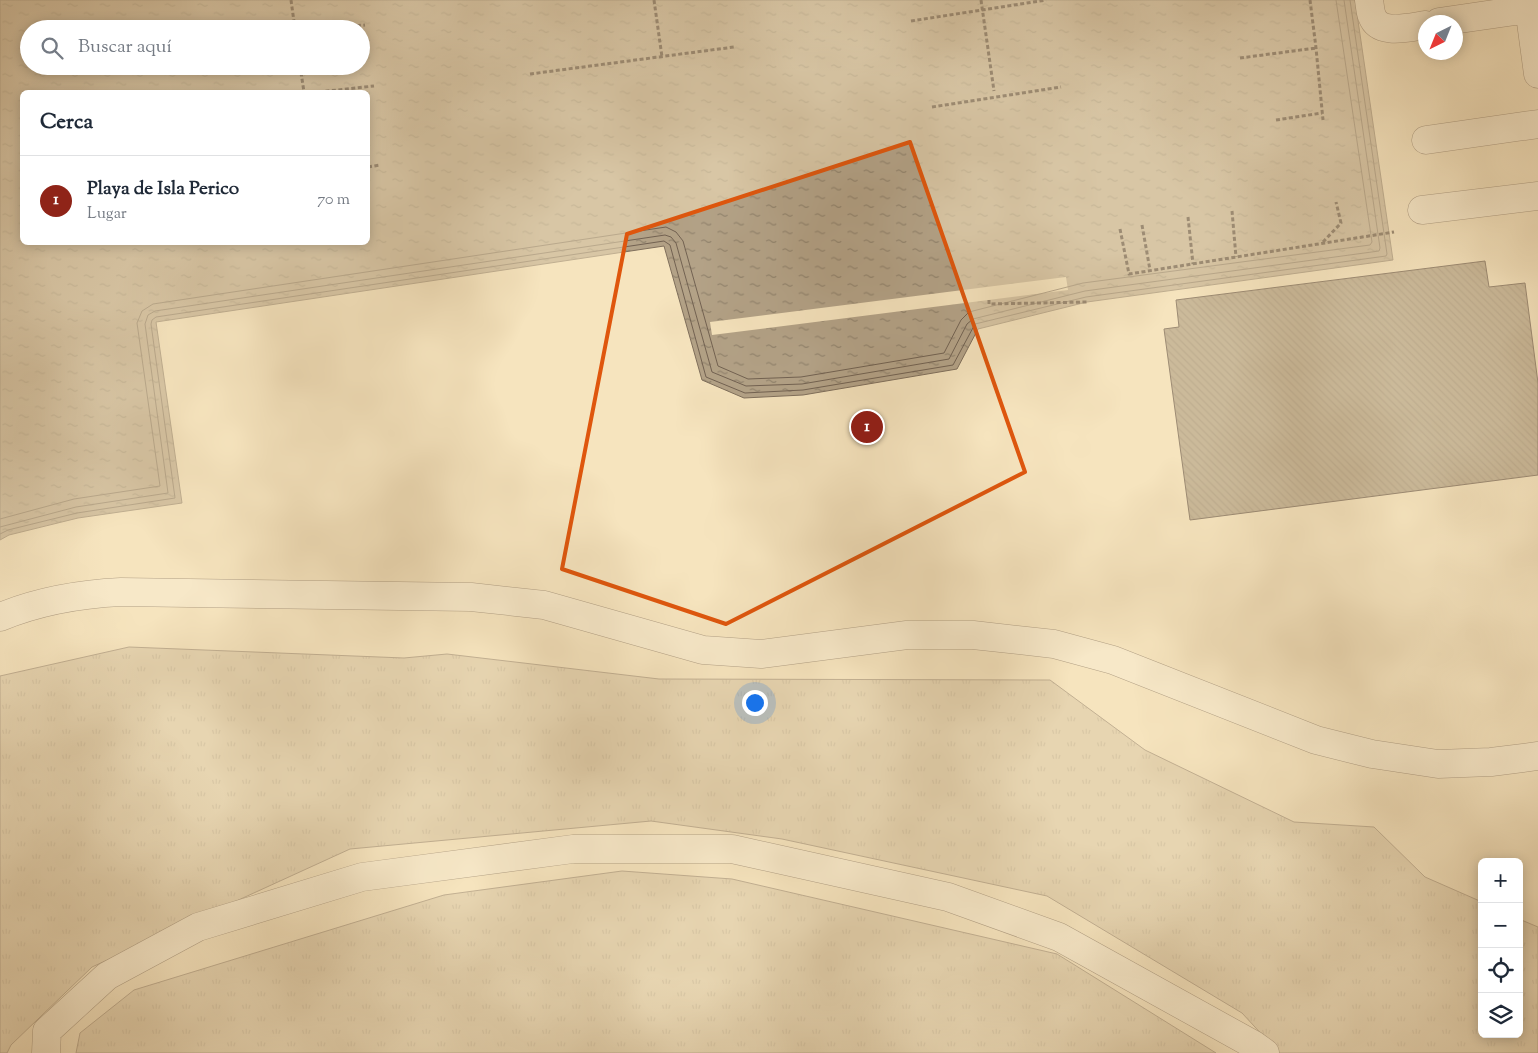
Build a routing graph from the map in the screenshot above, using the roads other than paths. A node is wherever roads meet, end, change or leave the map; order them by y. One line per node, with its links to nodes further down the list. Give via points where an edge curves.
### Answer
1 (1369, 0): 4 (street, via 1372,18 1381,26 1395,29)
2 (1528, 4): 3 (street); 5 (street)
3 (1463, 17)
4 (1418, 25)
5 (1538, 74)
6 (1538, 124): 7 (street)
7 (1426, 140)
8 (1538, 196): 9 (street)
9 (1422, 210)
10 (0, 617): 11 (street, via 24,607 84,594 121,592 471,597 544,605 702,650 761,654 908,635 973,635 1054,644 1113,660 1316,740 1372,754 1438,764)
11 (1538, 756)
12 (46, 1042): 13 (street); 14 (street, via 107,976 198,927 362,877 573,849 732,849 948,897 1059,937)
13 (30, 1053)
14 (1265, 1053)

